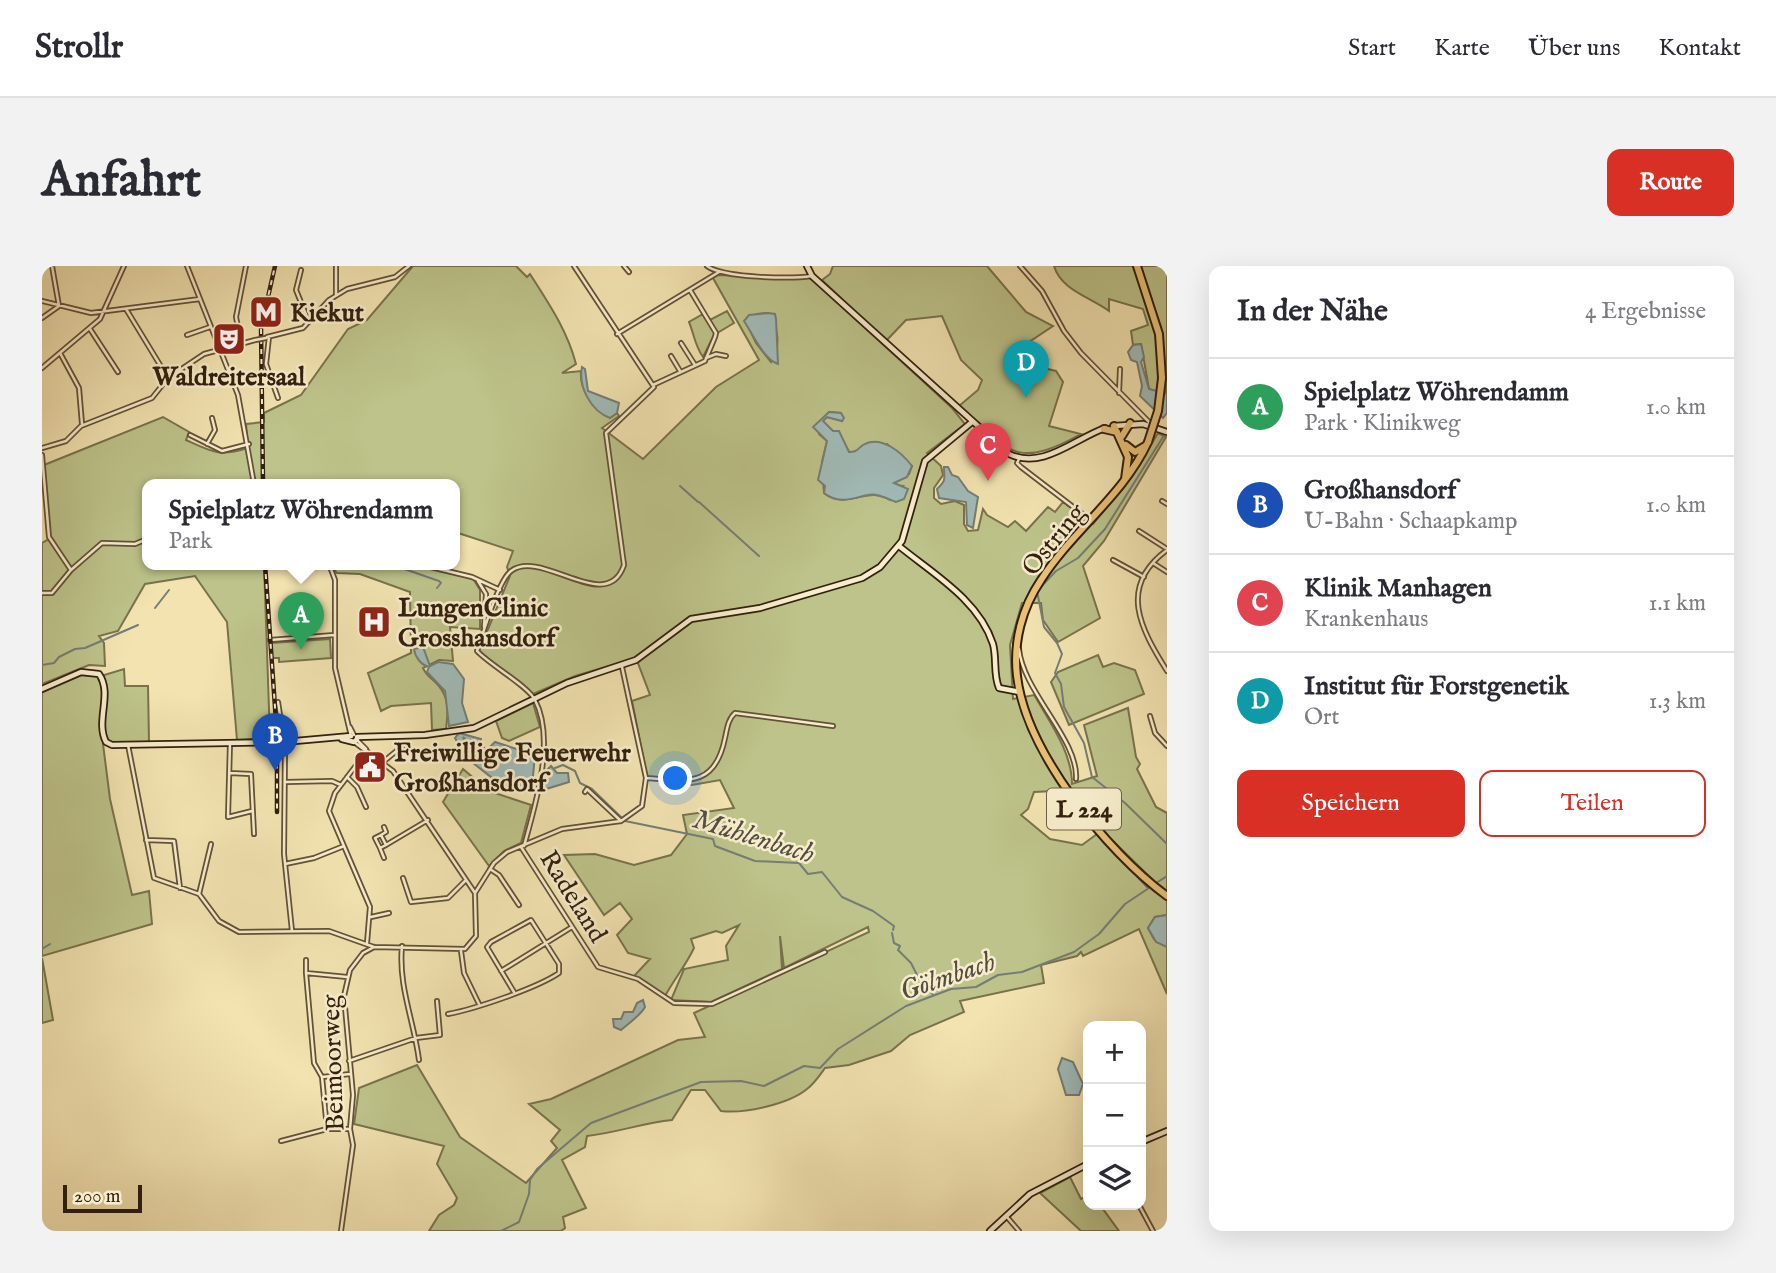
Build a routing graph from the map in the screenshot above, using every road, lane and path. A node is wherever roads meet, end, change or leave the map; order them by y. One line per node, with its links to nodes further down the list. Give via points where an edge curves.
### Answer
1 (52, 266): 21 (street)
2 (124, 266): 23 (street)
3 (187, 266): 19 (street)
4 (246, 266): 32 (street, via 236,317)
5 (336, 266): 18 (street)
6 (409, 266): 18 (street, via 398,276)
7 (574, 266): 30 (street)
8 (624, 266): 14 (street)
9 (707, 266): 15 (street)
10 (807, 266): 16 (main road)
11 (1020, 266): 49 (street, via 1042,291 1064,331)
12 (1137, 266): 26 (main road, L 224)
13 (301, 270): 25 (street, via 296,290)
14 (629, 272)
15 (719, 272): 16 (street); 17 (street)
16 (811, 276): 54 (main road)
17 (690, 290): 30 (street); 39 (street, via 713,327 715,337)
18 (336, 294): 25 (street)
19 (200, 299): 22 (street); 27 (street)
20 (42, 301): 21 (street)
21 (59, 306): 23 (street); 24 (street)
22 (126, 309): 23 (street); 46 (street)
23 (103, 313): 28 (street)
24 (42, 318)
25 (309, 322): 31 (street, via 299,330)
26 (1156, 322): 33 (main road); 47 (main road, L 224)
27 (210, 327): 29 (street); 35 (street)
28 (90, 329): 36 (street); 45 (street)
29 (187, 335)
30 (617, 335): 48 (street)
31 (267, 337): 32 (street, bridge); 50 (street, via 266,363)
32 (242, 343): 35 (street)
33 (1167, 343)
34 (681, 344): 41 (street)
35 (217, 348): 46 (street); 65 (street, via 238,395)
36 (60, 353): 42 (street); 57 (street, via 79,388)
37 (671, 356): 44 (street)
38 (726, 356): 39 (street)
39 (705, 358): 41 (street)
40 (1167, 364): 47 (main road)
41 (695, 365): 44 (street)
42 (42, 368)
43 (1120, 369): 49 (street)
44 (680, 371): 48 (street)
45 (118, 372)
46 (169, 378): 57 (street, via 152,398)
47 (1162, 378): 63 (main road, Ostring / L 224, bridge)
48 (653, 385): 86 (street, via 606,433 624,565 621,574 594,585 527,565 510,571)
49 (1119, 393): 51 (street)
50 (278, 398)
51 (1137, 409): 52 (street); 56 (street)
52 (1145, 417): 56 (street); 58 (street)
53 (212, 418): 64 (street, via 215,430)
54 (972, 422): 68 (main road, via 1000,448); 76 (main road, via 925,461)
55 (1130, 424): 56 (main road); 60 (main road); 60 (main road)
56 (1141, 424): 58 (main road)
57 (81, 426): 66 (street, via 66,441)
58 (1153, 426): 61 (main road)
59 (1104, 429): 60 (main road); 68 (main road, via 1045,456)
60 (1117, 430): 63 (main road, via 1134,452); 70 (main road, via 1128,457)
61 (1167, 432)
62 (190, 435): 64 (street)
63 (1148, 442): 70 (main road, Ostring / L 224)
64 (207, 444): 65 (street, via 222,451)
65 (249, 444): 69 (street)
66 (42, 448)
67 (42, 455): 80 (street, via 49,537)
68 (1019, 458): 73 (street, via 1021,467)
69 (253, 479)
70 (1123, 484): 96 (main road, Ostring / L 224, via 1034,591 1018,637)
71 (1162, 501): 72 (street)
72 (1167, 504)
73 (1085, 516)
74 (1139, 531): 77 (street)
75 (142, 541): 80 (street, via 102,543)
76 (899, 546): 92 (main road, via 880,567 858,580 760,608 691,619); 96 (main road, via 960,595 992,644 999,688)
77 (1167, 550): 79 (street)
78 (1113, 559): 84 (street)
79 (1153, 563): 83 (street); 84 (street)
80 (71, 570): 87 (street, via 52,593)
81 (331, 570): 88 (street)
82 (441, 570): 85 (street)
83 (1167, 572)
84 (1144, 577): 93 (street, via 1137,600 1139,620)
85 (472, 578): 86 (street); 90 (street, via 486,594)
86 (500, 590): 90 (street)
87 (42, 593)
88 (334, 635): 91 (street); 101 (street, via 336,674)
89 (1021, 635): 95 (street, via 1021,661)
90 (482, 637): 97 (street, via 478,652)
91 (270, 640)
92 (619, 668): 97 (main road, via 579,678); 112 (street)
93 (1167, 671)
94 (42, 689): 106 (main road, via 73,674 99,674 105,691 104,740)
95 (1035, 690): 96 (street); 113 (street, via 1071,756)
96 (1020, 692): 138 (main road, Ostring / L 224, via 1035,735 1072,794 1106,838)
97 (535, 699): 102 (main road, via 474,728); 128 (street, via 543,754 539,791)
98 (278, 702): 103 (street)
99 (1150, 716): 107 (street, via 1154,731)
100 (833, 726): 112 (street, via 735,713 710,771 693,781)
101 (354, 738): 102 (main road); 103 (main road); 108 (street)
102 (371, 738): 108 (street)
103 (284, 742): 104 (main road); 114 (street)
104 (230, 743): 106 (main road); 110 (street)
105 (405, 744): 109 (street)
106 (128, 745): 124 (street)
107 (1167, 746)
108 (366, 748): 109 (street); 111 (street)
109 (383, 762): 119 (street)
110 (230, 773): 118 (street, via 251,774); 118 (street, via 228,817)
111 (347, 777): 115 (street); 117 (street)
112 (646, 778): 120 (street, via 642,806)
113 (1076, 779)
114 (286, 782): 115 (street, via 332,781); 131 (street)
115 (341, 785): 127 (street, via 328,811)
116 (585, 792): 120 (street, via 587,789 600,798)
117 (366, 807)
118 (252, 811): 122 (street)
119 (428, 820): 126 (street); 134 (street)
120 (621, 821): 128 (street, via 562,829)
121 (384, 827): 123 (street, via 386,832)
122 (254, 834)
123 (381, 835): 126 (street); 129 (street, via 375,838)
124 (146, 840): 135 (street, via 155,879); 135 (street, via 174,841)
125 (211, 844): 137 (street)
126 (386, 845): 129 (street)
127 (344, 846): 131 (street); 141 (street)
128 (522, 846): 132 (street, via 500,857); 142 (street, Radeland)
129 (380, 848): 130 (street)
130 (384, 858)
131 (285, 864): 143 (street)
132 (491, 869): 136 (street); 139 (street)
133 (403, 878): 134 (street, via 411,902 448,898)
134 (465, 881): 136 (street)
135 (180, 888): 137 (street)
136 (475, 893): 148 (street, via 476,936)
137 (199, 894): 143 (street, via 219,921 234,930)
138 (1167, 896)
139 (519, 905)
140 (389, 913): 141 (street)
141 (371, 917): 145 (street)
142 (572, 928): 144 (street); 149 (street, Radeland, via 598,967 638,979 667,1000 712,1004)
143 (292, 930): 145 (street, via 336,932)
144 (546, 943): 152 (street); 152 (street, via 528,920 491,942 487,948); 155 (street, via 560,972)
145 (367, 944): 147 (street); 150 (street)
146 (402, 946): 147 (street); 148 (street); 159 (street, via 401,983)
147 (374, 947): 150 (street, Beimoorweg)
148 (461, 951): 157 (street, via 464,973)
149 (825, 952)
150 (363, 953): 154 (street, Beimoorweg)
151 (306, 960): 153 (street)
152 (500, 971): 155 (street)
153 (306, 973): 154 (street); 163 (street, via 314,1063)
154 (348, 977): 161 (street, Beimoorweg, via 344,996)
155 (514, 992): 157 (street)
156 (437, 1002): 159 (street, via 440,1035)
157 (479, 1005): 158 (street)
158 (448, 1014)
159 (416, 1038): 160 (street); 161 (street)
160 (419, 1060)
161 (349, 1061): 162 (street, Beimoorweg)
162 (350, 1074): 163 (street); 165 (street, Beimoorweg)
163 (322, 1077): 164 (street)
164 (327, 1129): 165 (street); 168 (street)
165 (350, 1129): 172 (street, Beimoorweg, via 353,1145)
166 (1167, 1131): 167 (main road)
167 (1146, 1140)
168 (281, 1141)
169 (1083, 1166): 171 (main road, via 1040,1188)
170 (1142, 1210): 175 (street)
171 (1005, 1215): 173 (main road); 174 (street)
172 (341, 1231)
173 (990, 1231)
174 (1019, 1231)
175 (1153, 1231)

